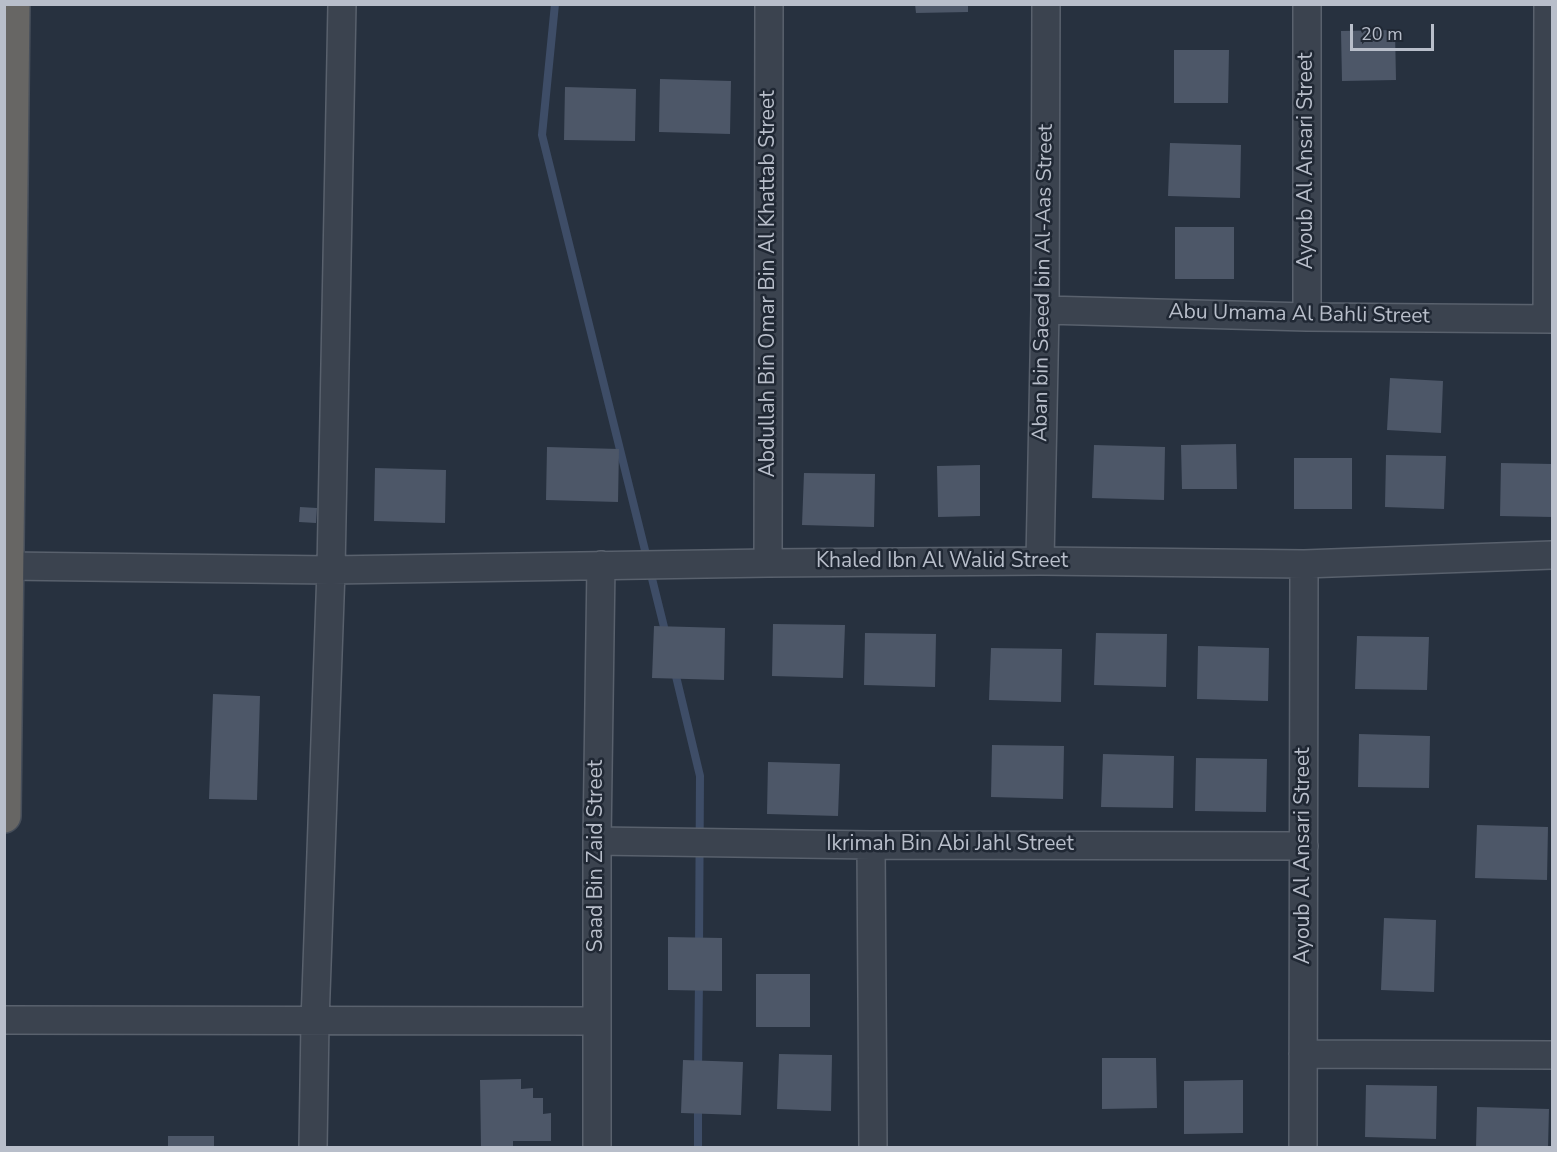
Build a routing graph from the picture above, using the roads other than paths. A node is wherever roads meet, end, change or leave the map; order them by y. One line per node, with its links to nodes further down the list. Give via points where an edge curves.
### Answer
1 (13, 4): 10 (highway)
2 (342, 4): 16 (street)
3 (770, 4): 13 (street, Abdullah Bin Omar Bin Al Khattab Street)
4 (1046, 4): 7 (street, Aban bin Saeed bin Al-Aas Street)
5 (1307, 4): 8 (street, Ayoub Al Ansari Street)
6 (1548, 4): 9 (street)
7 (1045, 310): 8 (street, Abu Umama Al Bahli Street); 12 (street, Aban bin Saeed bin Al-Aas Street)
8 (1307, 317): 9 (street, Abu Umama Al Bahli Street)
9 (1550, 319)
10 (7, 555): 16 (street, Khaled Ibn Al Walid Street); 17 (highway)
11 (1552, 555): 14 (street, Khaled Ibn Al Walid Street)
12 (1040, 561): 13 (street, Khaled Ibn Al Walid Street); 14 (street, Khaled Ibn Al Walid Street)
13 (768, 563): 15 (street, Khaled Ibn Al Walid Street)
14 (1304, 564): 21 (street, Ayoub Al Ansari Street)
15 (601, 565): 16 (street, Khaled Ibn Al Walid Street); 19 (street, Saad Bin Zaid Street)
16 (331, 570): 24 (street)
17 (6, 608): 18 (highway)
18 (4, 816)
19 (597, 841): 20 (street, Ikrimah Bin Abi Jahl Street); 23 (street, Saad Bin Zaid Street)
20 (871, 845): 21 (street, Ikrimah Bin Abi Jahl Street); 29 (street)
21 (1304, 846): 25 (street, Ayoub Al Ansari Street)
22 (4, 1020): 24 (street)
23 (597, 1021): 24 (street); 28 (street, Saad Bin Zaid Street)
24 (315, 1022): 27 (street)
25 (1303, 1054): 26 (street); 30 (street, Ayoub Al Ansari Street)
26 (1552, 1055)
27 (313, 1148)
28 (597, 1148)
29 (873, 1148)
30 (1303, 1148)

